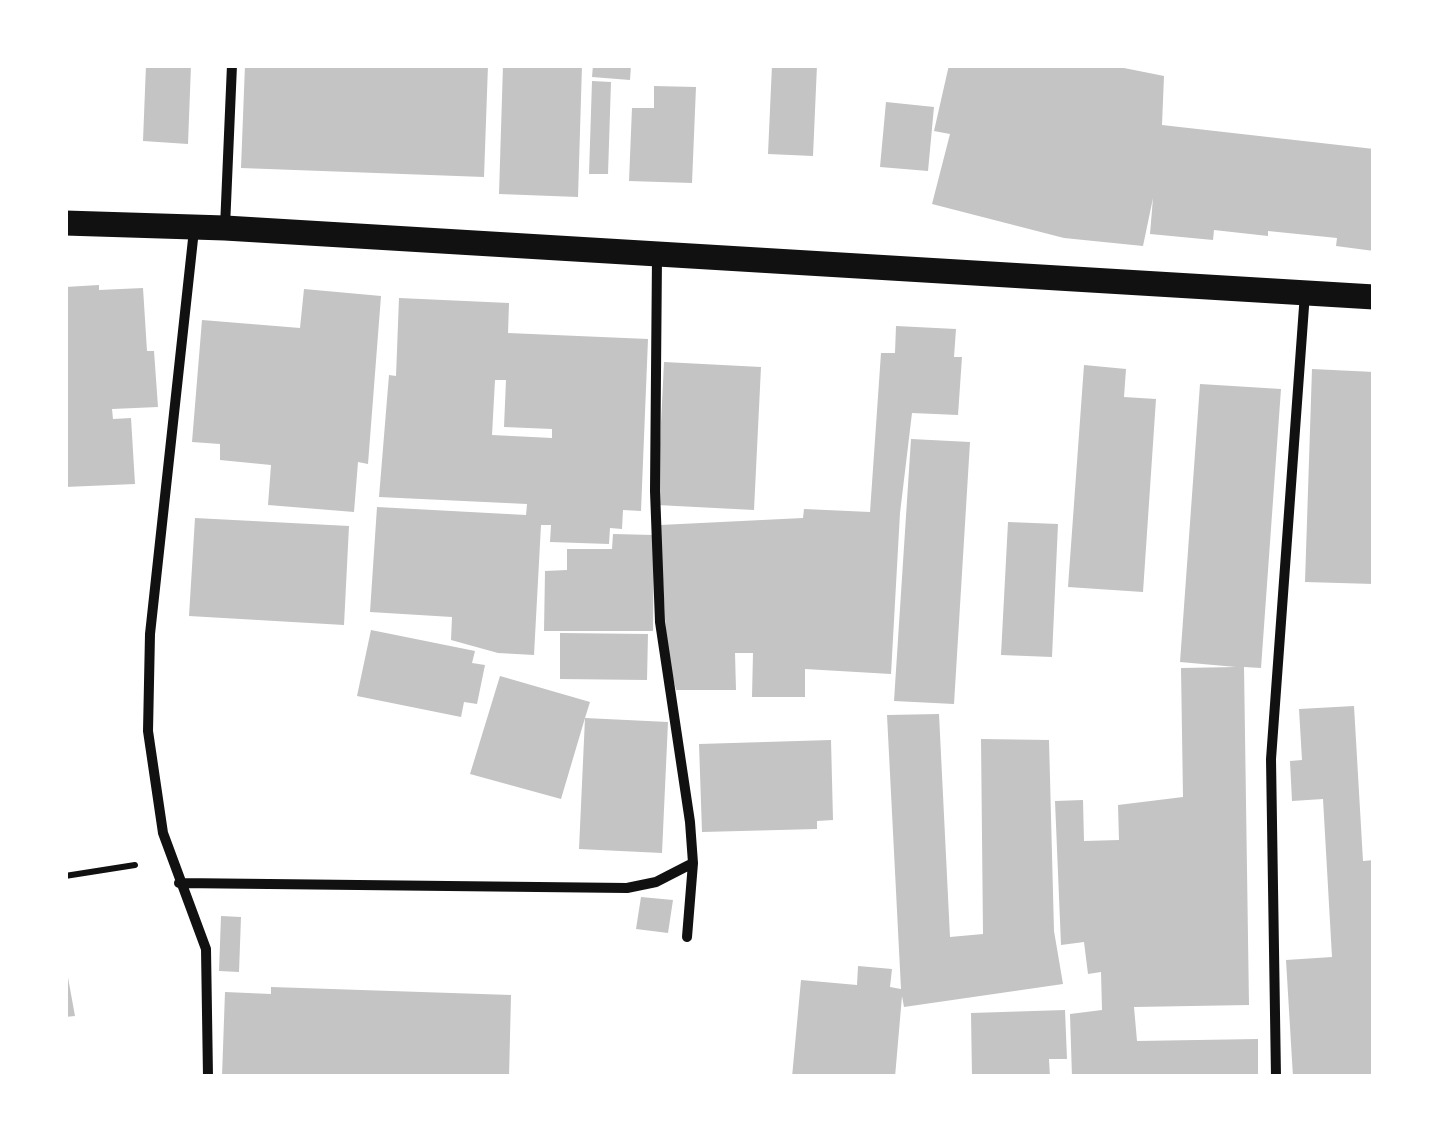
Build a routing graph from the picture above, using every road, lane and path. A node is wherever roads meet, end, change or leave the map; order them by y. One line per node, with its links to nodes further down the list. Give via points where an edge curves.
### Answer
1 (232, 65): 4 (street)
2 (65, 223): 3 (main road)
3 (194, 227): 4 (main road); 8 (street, via 150,634 151,770)
4 (225, 228): 5 (main road)
5 (657, 255): 6 (main road); 9 (street, via 660,622)
6 (1306, 292): 7 (main road); 14 (street, via 1272,759)
7 (1374, 297)
8 (170, 860): 10 (path); 11 (street)
9 (692, 863): 11 (street, via 627,888); 12 (street)
10 (65, 876)
11 (179, 883): 13 (street, via 206,949)
12 (687, 937)
13 (208, 1077)
14 (1276, 1077)

